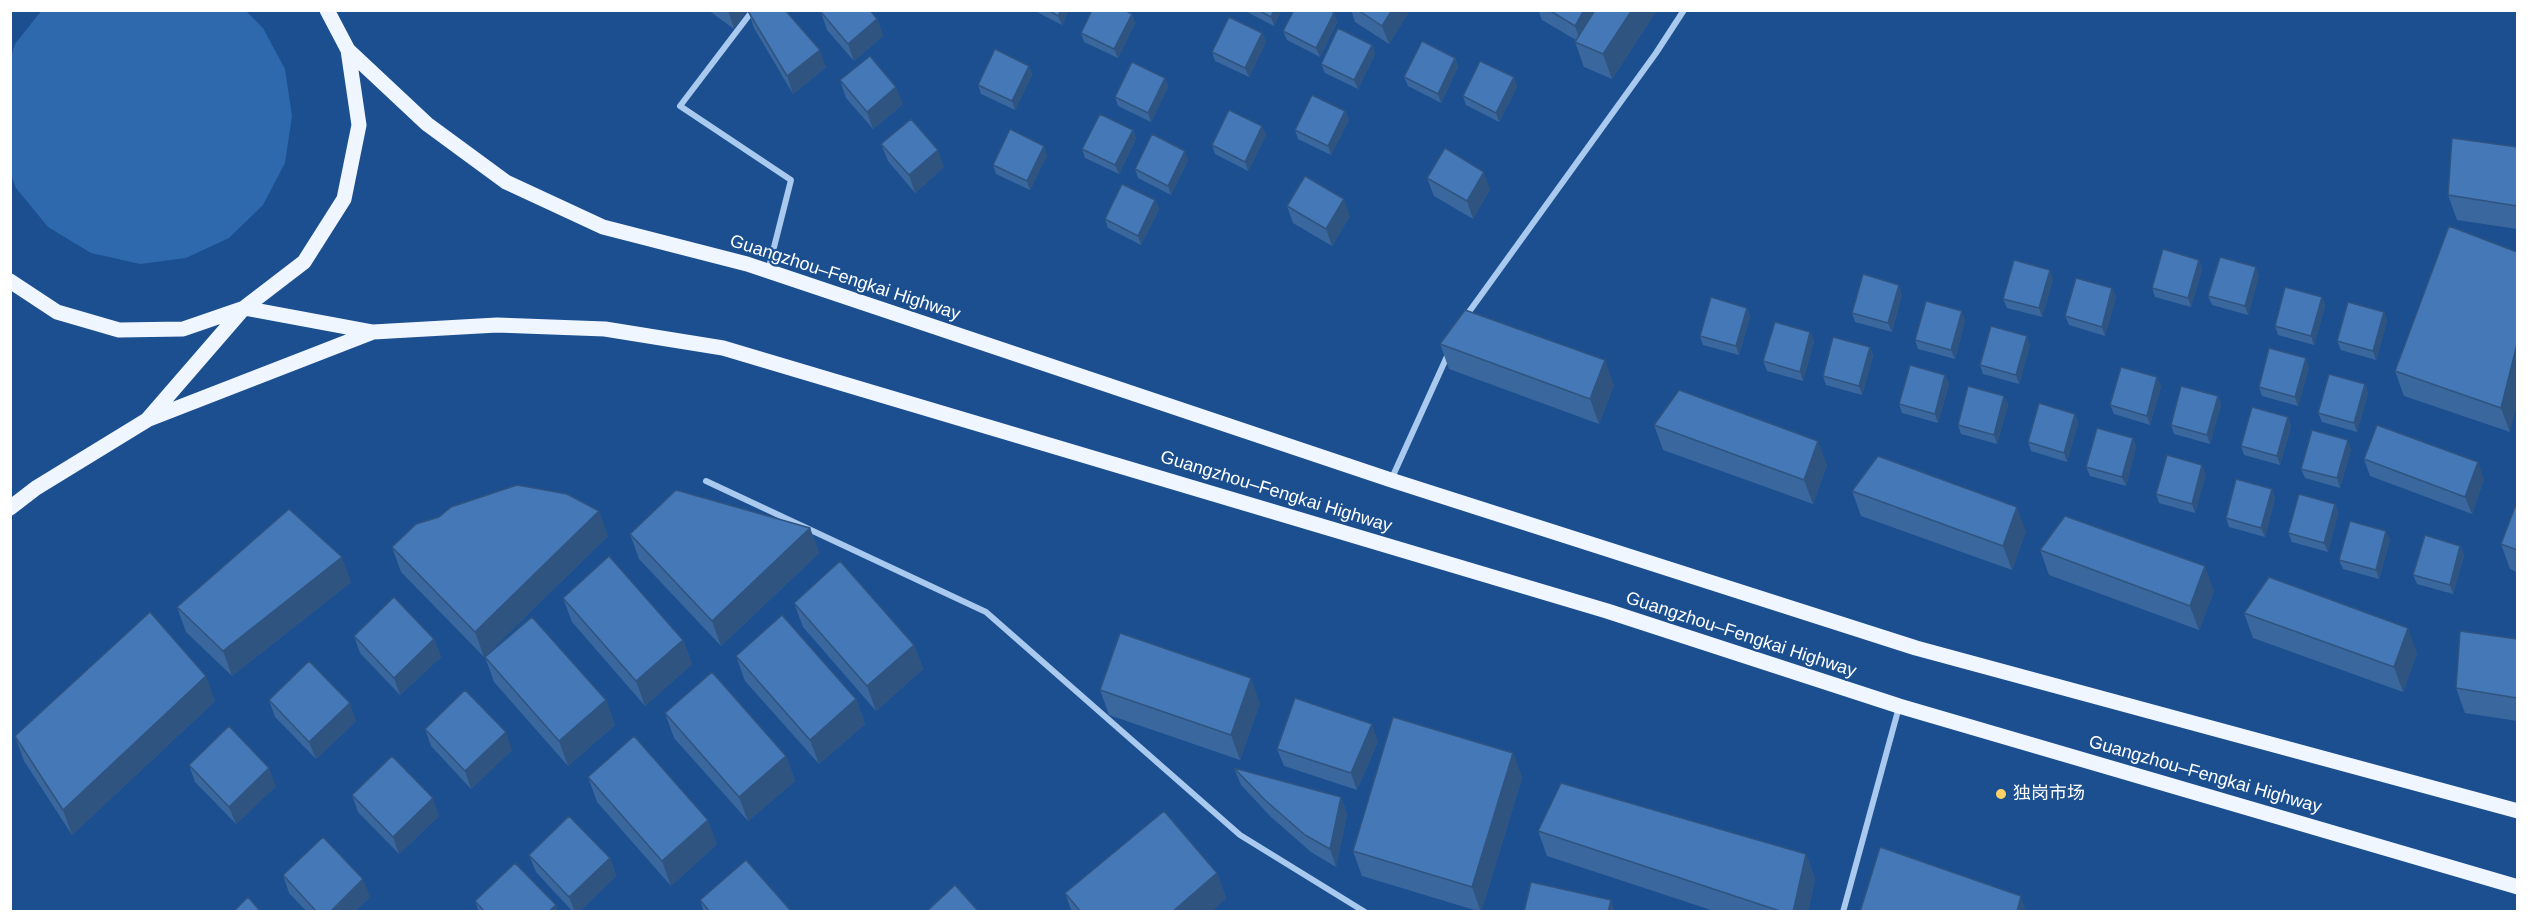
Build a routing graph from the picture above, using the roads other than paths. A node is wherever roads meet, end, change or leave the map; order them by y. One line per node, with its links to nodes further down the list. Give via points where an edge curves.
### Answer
1 (327, 10): 4 (main road, Guangzhou–Fengkai Highway)
2 (753, 10): 5 (street, via 680,106 791,180)
3 (1684, 10): 8 (street)
4 (348, 50): 5 (main road, Guangzhou–Fengkai Highway, via 427,124 506,182 603,227); 7 (main road, via 359,125 344,199 304,262)
5 (768, 272): 12 (main road, Guangzhou–Fengkai Highway)
6 (10, 281): 7 (main road, Guangzhou–Fengkai Highway, via 57,312 119,330 183,329)
7 (244, 308): 9 (main road, Guangzhou–Fengkai Highway); 11 (main road)
8 (1460, 328)
9 (373, 332): 11 (main road); 15 (main road, Guangzhou–Fengkai Highway, via 497,325 605,328 723,348 1607,612)
10 (1450, 350): 12 (street)
11 (147, 420): 14 (main road)
12 (1391, 480): 16 (main road, Guangzhou–Fengkai Highway, via 1916,648)
13 (706, 481): 18 (street, via 986,612 1240,835)
14 (10, 508)
15 (1899, 706): 17 (main road, Guangzhou–Fengkai Highway); 19 (street)
16 (2517, 811)
17 (2517, 887)
18 (1365, 912)
19 (1844, 912)

